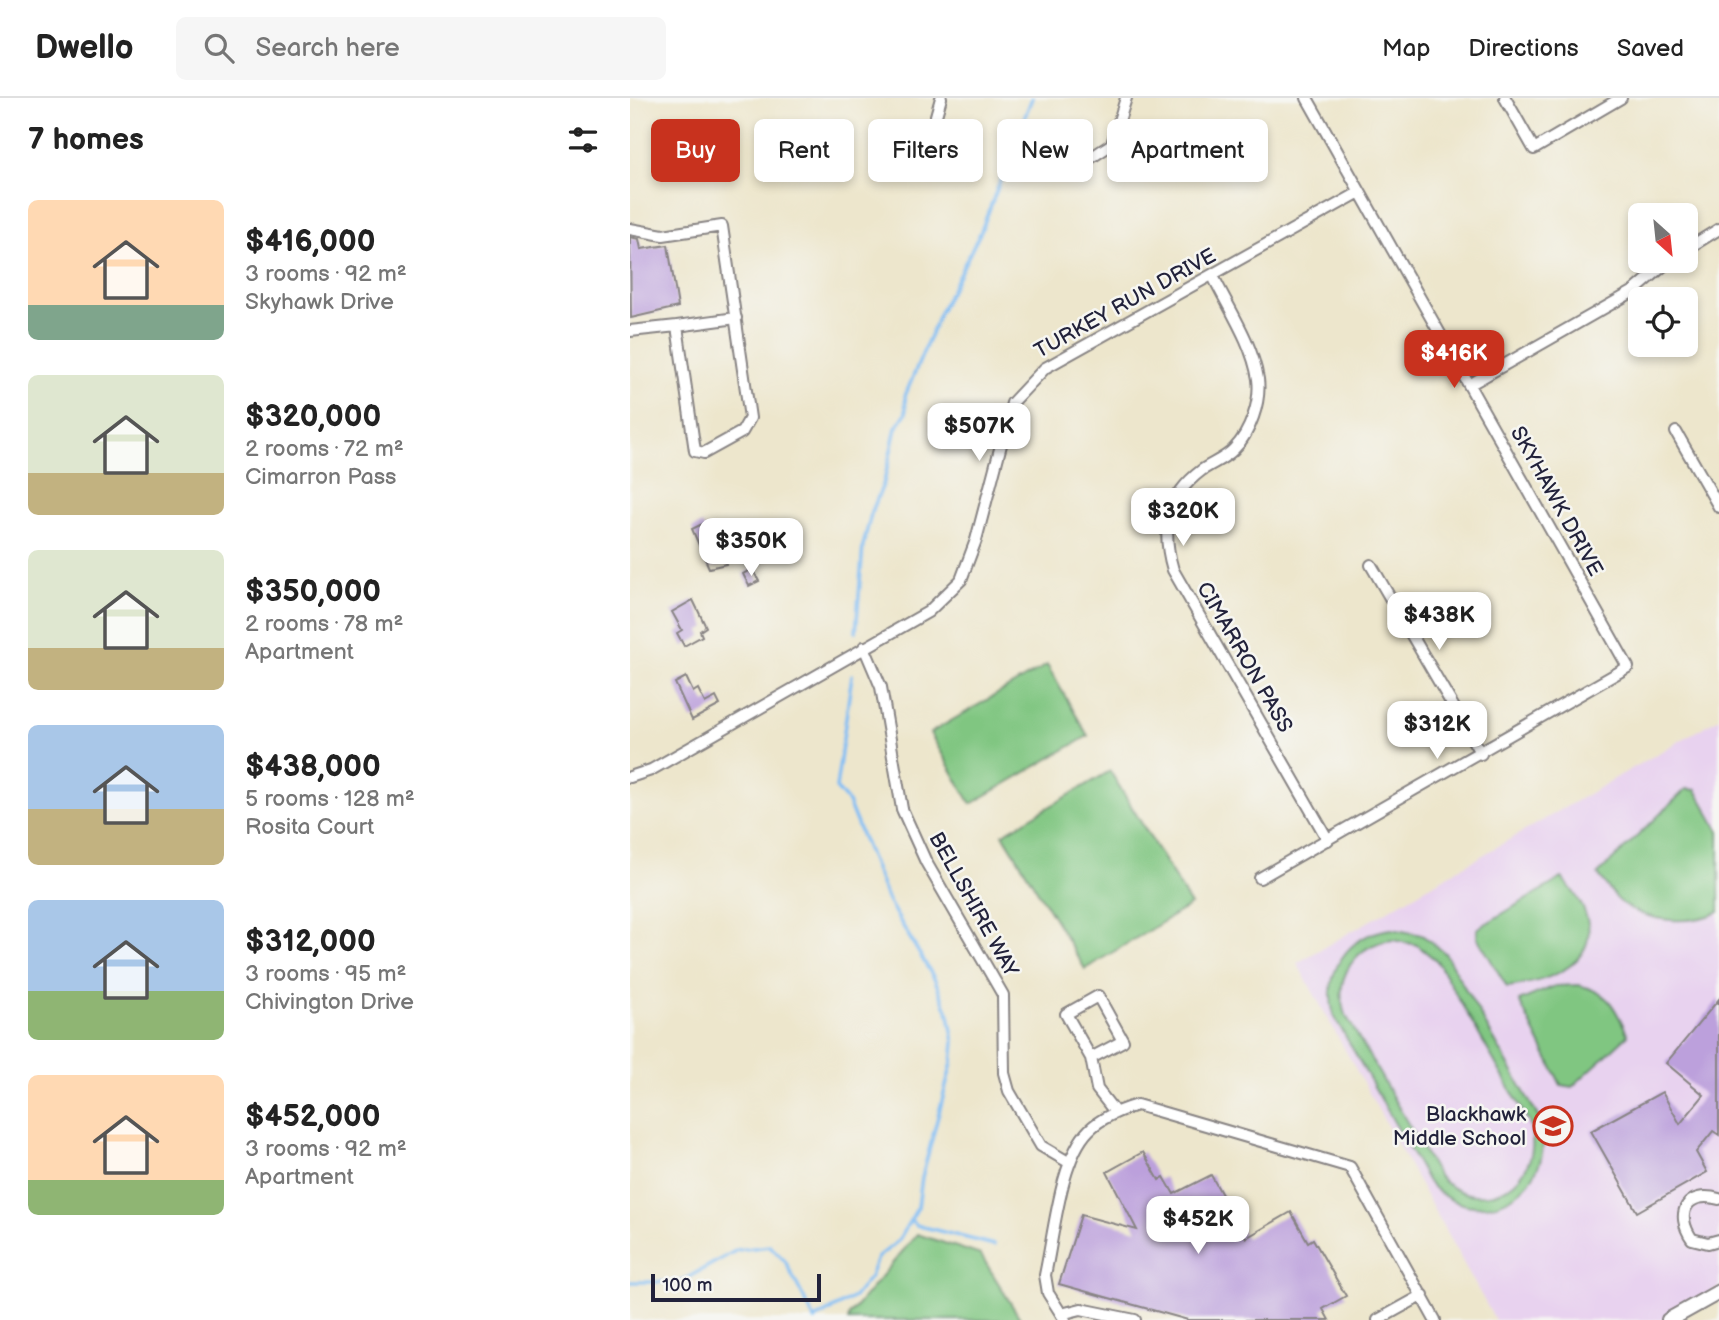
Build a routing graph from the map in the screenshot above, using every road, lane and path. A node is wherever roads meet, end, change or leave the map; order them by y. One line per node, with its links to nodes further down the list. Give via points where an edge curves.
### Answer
1 (941, 98): 6 (street)
2 (1126, 98): 7 (street, via 1112,144)
3 (1307, 98): 8 (street, SKYHAWK DRIVE)
4 (1505, 98): 5 (street, via 1534,149)
5 (1621, 98)
6 (935, 119)
7 (1093, 156)
8 (1360, 192): 13 (street, TURKEY RUN DRIVE); 17 (street, SKYHAWK DRIVE)
9 (630, 229): 14 (street, via 663,235 722,226)
10 (1719, 229): 11 (street)
11 (1698, 242)
12 (1655, 273): 17 (street, via 1634,291)
13 (1213, 276): 21 (street, TURKEY RUN DRIVE, via 1045,368 1019,392 961,580 928,612); 24 (street, CIMARRON PASS, via 1251,352 1258,383 1256,407 1233,450 1179,492 1167,520 1166,545 1173,570)
14 (736, 317): 15 (street); 15 (street, via 749,424 699,454 693,447)
15 (677, 326): 16 (street)
16 (630, 331)
17 (1469, 385): 22 (street, SKYHAWK DRIVE, via 1628,667)
18 (1676, 432): 19 (street)
19 (1719, 507)
20 (1371, 565): 22 (street)
21 (864, 647): 23 (street, TURKEY RUN DRIVE, via 650,770); 28 (street, BELLSHIRE WAY, via 880,687 902,809 926,862 1003,995 1004,1073 1009,1091 1041,1146)
22 (1481, 754): 24 (street)
23 (630, 776)
24 (1328, 840): 25 (street)
25 (1260, 878)
26 (1091, 1058): 26 (street, via 1066,1014 1098,996 1123,1041); 27 (street, via 1097,1089)
27 (1115, 1112): 28 (street, via 1089,1129); 32 (street, via 1137,1105 1350,1167)
28 (1070, 1163): 33 (street, via 1045,1275 1048,1293)
29 (1719, 1199): 30 (street, via 1705,1195 1692,1200 1683,1212 1682,1226 1692,1240)
30 (1719, 1240)
31 (1719, 1292): 37 (main road)
32 (1423, 1295): 35 (street); 36 (street)
33 (1063, 1317): 34 (street, via 1081,1309)
34 (1135, 1320)
35 (1378, 1320)
36 (1435, 1320)
37 (1670, 1320)

